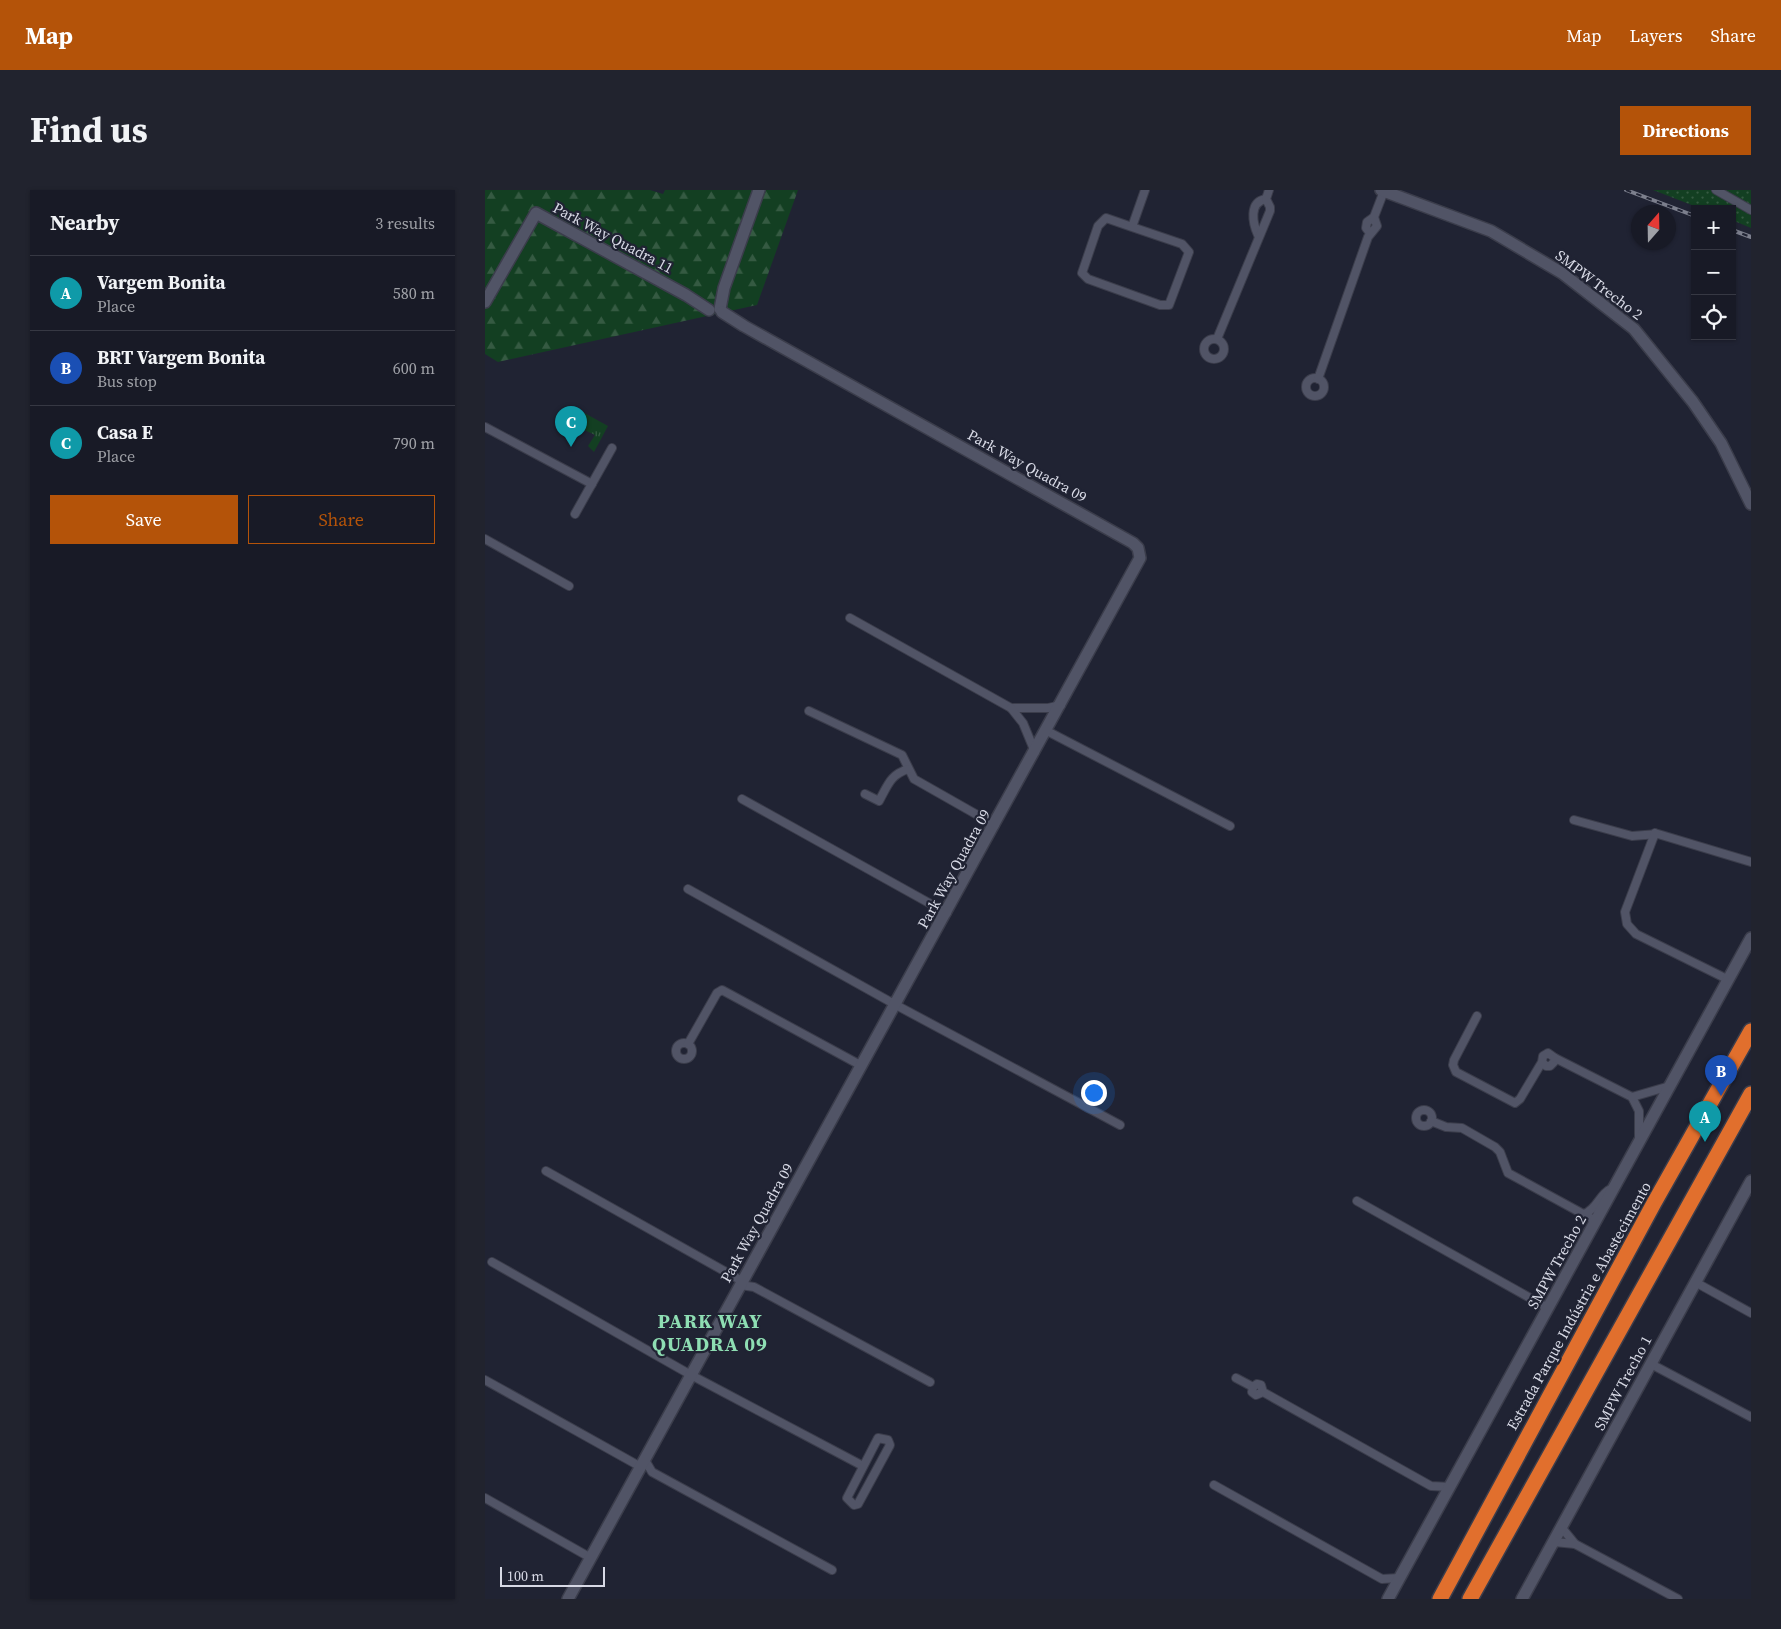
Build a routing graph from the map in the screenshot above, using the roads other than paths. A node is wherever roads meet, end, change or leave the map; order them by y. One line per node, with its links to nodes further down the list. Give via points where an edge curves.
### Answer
1 (759, 190): 11 (street)
2 (1145, 190): 8 (street)
3 (1269, 190): 6 (street)
4 (1382, 190): 13 (street, via 1375,218 1377,226 1369,233); 17 (street, SMPW Trecho 2, via 1499,236 1562,273 1634,329 1693,402 1721,443)
5 (1716, 190): 7 (street)
6 (1266, 199): 9 (street, via 1270,207); 9 (street, via 1256,206 1252,220)
7 (1751, 210)
8 (1131, 227): 8 (street, via 1102,220 1083,268 1084,276 1160,305 1169,305 1189,252 1182,244)
9 (1258, 236): 12 (street)
10 (485, 302): 11 (street, Park Way Quadra 11, via 536,214)
11 (716, 310): 22 (street, Park Way Quadra 09, via 1135,544 1139,562)
12 (1217, 339)
13 (1318, 379)
14 (485, 427): 16 (street)
15 (612, 448): 16 (street)
16 (592, 484): 18 (street)
17 (1751, 504)
18 (575, 514)
19 (485, 539): 20 (street)
20 (569, 586)
21 (850, 618): 23 (street)
22 (1061, 705): 24 (street); 27 (street, Park Way Quadra 09)
23 (1011, 708): 24 (street); 26 (street)
24 (1031, 709): 26 (street)
25 (809, 711): 29 (street, via 898,752)
26 (1023, 723): 28 (street)
27 (1047, 730): 28 (street, Park Way Quadra 09); 34 (street)
28 (1035, 752): 33 (street, Park Way Quadra 09)
29 (908, 769): 30 (street, via 896,772 879,801); 33 (street, via 910,776 920,784)
30 (865, 794)
31 (742, 799): 38 (street)
32 (1573, 820): 35 (street, via 1632,836)
33 (995, 825): 38 (street, Park Way Quadra 09)
34 (1230, 826)
35 (1655, 833): 36 (street); 40 (street, via 1625,912 1627,924 1636,934)
36 (1751, 862)
37 (688, 889): 41 (street)
38 (947, 913): 41 (street, Park Way Quadra 09)
39 (1751, 938): 40 (street, SMPW Trecho 2)
40 (1729, 980): 46 (street, SMPW Trecho 2)
41 (896, 1005): 45 (street, Park Way Quadra 09); 50 (street)
42 (1477, 1016): 48 (street, via 1453,1065 1456,1072 1515,1103 1542,1062 1550,1066 1555,1058)
43 (1751, 1031): 85 (highway, Estrada Parque Indústria e Abastecimento)
44 (688, 1044): 45 (street, via 717,993 722,990)
45 (862, 1066): 59 (street, Park Way Quadra 09)
46 (1671, 1086): 48 (street); 51 (street, SMPW Trecho 2)
47 (1751, 1094): 86 (highway)
48 (1632, 1097): 51 (street, via 1639,1111)
49 (1431, 1122): 56 (street, via 1462,1128 1495,1147 1508,1173)
50 (1120, 1125)
51 (1639, 1143): 54 (street, SMPW Trecho 2)
52 (546, 1171): 59 (street)
53 (1751, 1181): 60 (street, SMPW Trecho 1)
54 (1615, 1188): 56 (street, via 1605,1192 1596,1206); 57 (street, SMPW Trecho 2)
55 (1357, 1201): 61 (street)
56 (1584, 1214): 57 (street)
57 (1596, 1221): 61 (street, SMPW Trecho 2)
58 (492, 1262): 64 (street)
59 (743, 1280): 64 (street, Park Way Quadra 09); 67 (street)
60 (1695, 1282): 62 (street); 63 (street, SMPW Trecho 1)
61 (1549, 1308): 72 (street, SMPW Trecho 2)
62 (1751, 1313)
63 (1651, 1364): 68 (street); 76 (street, SMPW Trecho 1)
64 (691, 1375): 69 (street); 70 (street, Park Way Quadra 09)
65 (1236, 1378): 73 (street, via 1253,1387 1259,1384 1263,1392)
66 (485, 1380): 70 (street)
67 (930, 1382)
68 (1751, 1417)
69 (863, 1466): 69 (street, via 878,1438 887,1440 890,1445 854,1505 847,1498)
70 (644, 1468): 79 (street, Park Way Quadra 09); 80 (street)
71 (1214, 1485): 82 (street)
72 (1450, 1486): 73 (street); 75 (street, SMPW Trecho 2)
73 (1433, 1487): 75 (street)
74 (485, 1498): 79 (street)
75 (1443, 1499): 81 (street, SMPW Trecho 2)
76 (1561, 1528): 77 (street, SMPW Trecho 1); 78 (street)
77 (1555, 1542): 78 (street); 87 (street, SMPW Trecho 1)
78 (1575, 1544): 88 (street)
79 (591, 1558): 84 (street, Park Way Quadra 09)
80 (832, 1570)
81 (1399, 1578): 82 (street); 83 (street, SMPW Trecho 2)
82 (1382, 1579): 83 (street)
83 (1389, 1596)
84 (568, 1599)
85 (1440, 1599)
86 (1470, 1599)
87 (1522, 1599)
88 (1678, 1599)

